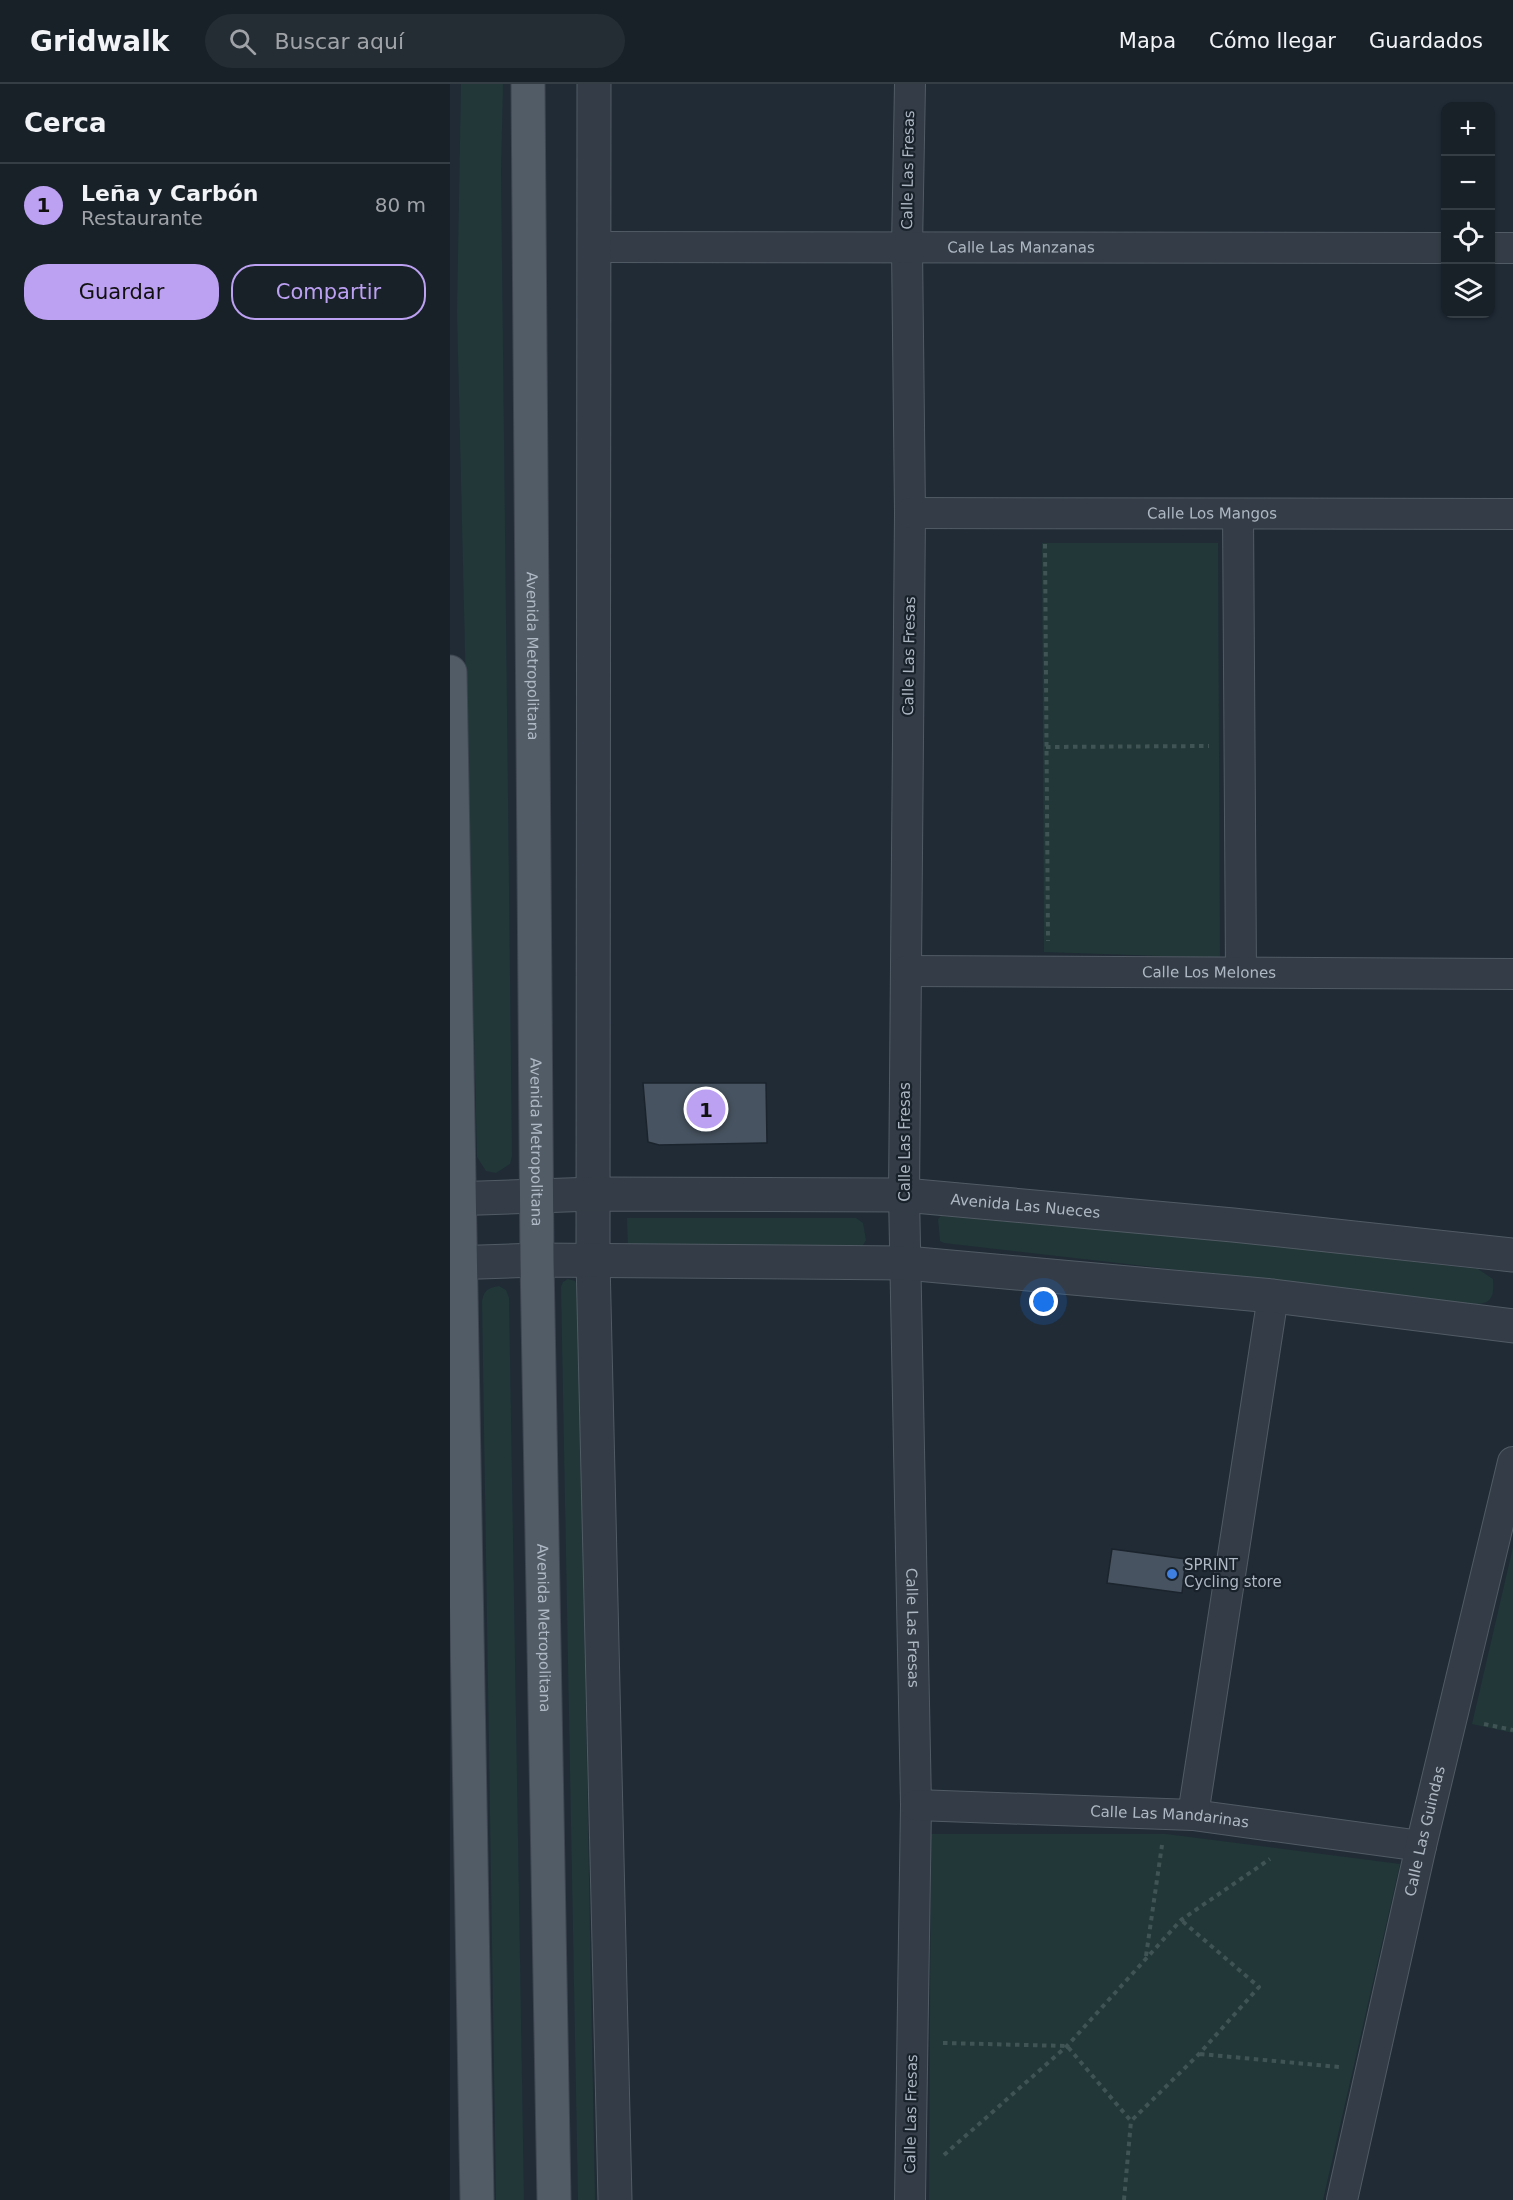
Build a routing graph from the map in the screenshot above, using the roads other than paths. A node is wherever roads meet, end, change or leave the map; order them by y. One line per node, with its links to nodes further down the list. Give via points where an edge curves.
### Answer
1 (528, 84): 18 (main road, Avenida Metropolitana)
2 (594, 84): 4 (street)
3 (910, 84): 5 (street, Calle Las Fresas)
4 (595, 247): 5 (street, Calle Las Manzanas); 16 (street)
5 (907, 247): 6 (street, Calle Las Manzanas); 9 (street, Calle Las Fresas)
6 (1441, 248)
7 (1495, 248): 8 (street)
8 (1513, 248)
9 (910, 513): 10 (street, Calle Los Mangos); 13 (street, Calle Las Fresas)
10 (1238, 514): 11 (street, Calle Los Mangos); 14 (street)
11 (1513, 514)
12 (450, 672): 19 (main road)
13 (906, 971): 14 (street, Calle Los Melones); 17 (street, Calle Las Fresas)
14 (1241, 972): 15 (street, Calle Los Melones)
15 (1513, 974)
16 (594, 1194): 17 (street, Avenida Las Nueces); 18 (street, Avenida Las Nueces); 22 (street)
17 (904, 1195): 20 (street, Avenida Las Nueces); 24 (street, Calle Las Fresas)
18 (536, 1197): 19 (street, Avenida Las Nueces); 21 (main road, Avenida Metropolitana)
19 (454, 1199): 23 (main road)
20 (1513, 1255)
21 (537, 1260): 22 (street); 23 (street); 32 (main road, Avenida Metropolitana)
22 (594, 1260): 24 (street); 33 (street)
23 (455, 1263): 31 (main road)
24 (906, 1263): 25 (street); 28 (street, Calle Las Fresas)
25 (1273, 1296): 26 (street); 29 (street)
26 (1513, 1326)
27 (1513, 1462): 30 (street, Calle Las Guindas)
28 (916, 1805): 29 (street, Calle Las Mandarinas); 34 (street, Calle Las Fresas)
29 (1193, 1815): 30 (street, Calle Las Mandarinas)
30 (1421, 1846): 35 (street, Calle Las Guindas)
31 (477, 2200)
32 (554, 2200)
33 (615, 2200)
34 (910, 2200)
35 (1342, 2200)

